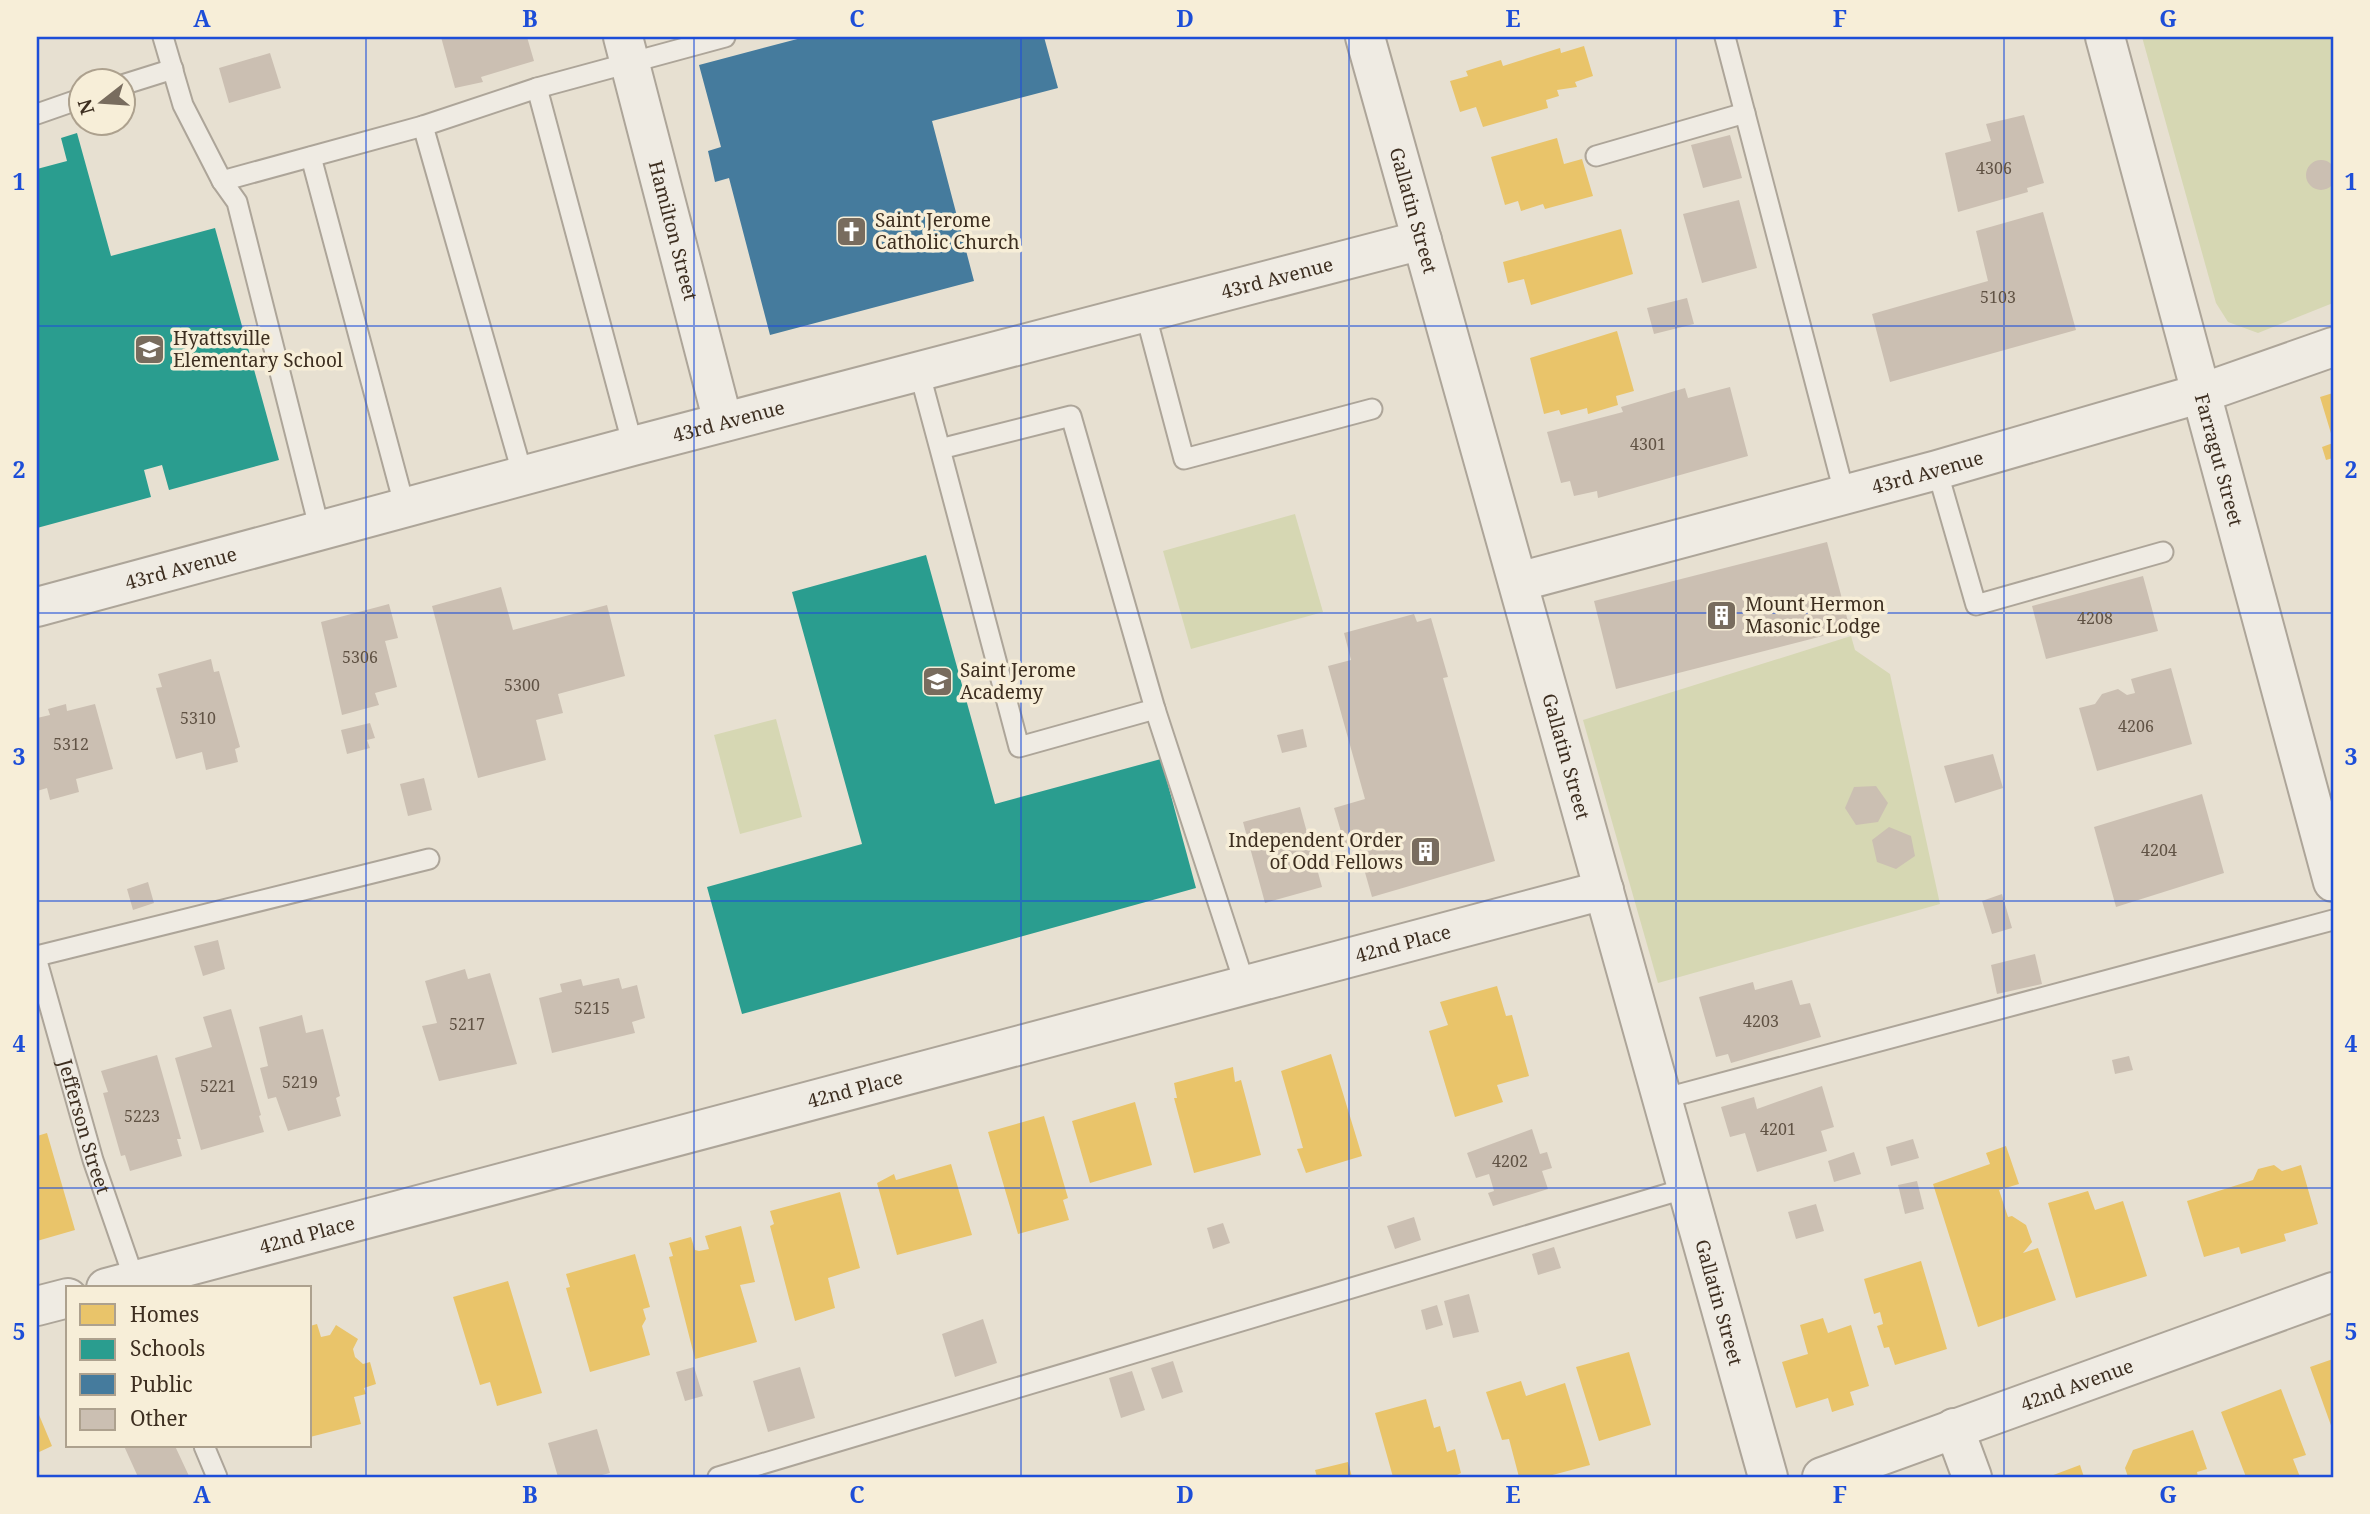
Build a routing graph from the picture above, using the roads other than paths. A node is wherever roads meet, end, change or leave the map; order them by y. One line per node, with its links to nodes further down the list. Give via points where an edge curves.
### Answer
1 (163, 37): 7 (lane)
2 (724, 37): 6 (lane)
3 (1366, 37): 17 (street, Gallatin Street)
4 (1725, 37): 11 (lane)
5 (2105, 37): 21 (street, Farragut Street)
6 (626, 50): 9 (lane); 23 (street, Hamilton Street)
7 (173, 68): 8 (lane); 16 (lane, via 183,105)
8 (136, 80)
9 (537, 88): 13 (lane); 24 (lane)
10 (66, 104): 12 (lane)
11 (1745, 113): 14 (lane); 28 (lane)
12 (37, 114)
13 (423, 126): 15 (lane); 27 (lane)
14 (1596, 156)
15 (311, 157): 16 (lane); 29 (lane)
16 (222, 181): 30 (lane, via 237,202)
17 (1422, 240): 18 (street, 43rd Avenue); 32 (street, Gallatin Street)
18 (1145, 312): 20 (street, 43rd Avenue); 22 (lane, via 1184,459)
19 (2333, 347): 21 (street, 43rd Avenue)
20 (919, 371): 23 (street, 43rd Avenue); 25 (lane)
21 (2202, 393): 26 (street, 43rd Avenue); 36 (street, Farragut Street)
22 (1372, 409)
23 (723, 422): 24 (street, 43rd Avenue)
24 (633, 446): 27 (street, 43rd Avenue)
25 (940, 449): 34 (lane, via 1072,416); 34 (lane, via 1019,747)
26 (1937, 470): 28 (street, 43rd Avenue); 31 (lane, via 1976,605)
27 (523, 476): 29 (street, 43rd Avenue)
28 (1845, 496): 32 (street, 43rd Avenue)
29 (405, 508): 30 (street, 43rd Avenue)
30 (320, 531): 33 (street, 43rd Avenue)
31 (2163, 552)
32 (1518, 582): 37 (street, Gallatin Street)
33 (37, 607)
34 (1156, 709): 40 (lane)
35 (429, 859): 39 (lane)
36 (2333, 882)
37 (1604, 890): 40 (street, 42nd Place); 41 (street, Gallatin Street)
38 (2333, 920): 41 (lane)
39 (37, 958): 43 (lane, Jefferson Street)
40 (1245, 985): 43 (street, 42nd Place)
41 (1662, 1098): 42 (street, Gallatin Street)
42 (1687, 1188): 50 (lane); 51 (street, Gallatin Street)
43 (126, 1286)
44 (2333, 1292): 47 (street, 42nd Avenue)
45 (66, 1299): 46 (street)
46 (37, 1306)
47 (1954, 1428): 52 (street, 42nd Avenue); 53 (street)
48 (205, 1448): 49 (lane)
49 (217, 1477)
50 (718, 1477)
51 (1768, 1477)
52 (1822, 1477)
53 (1972, 1477)

